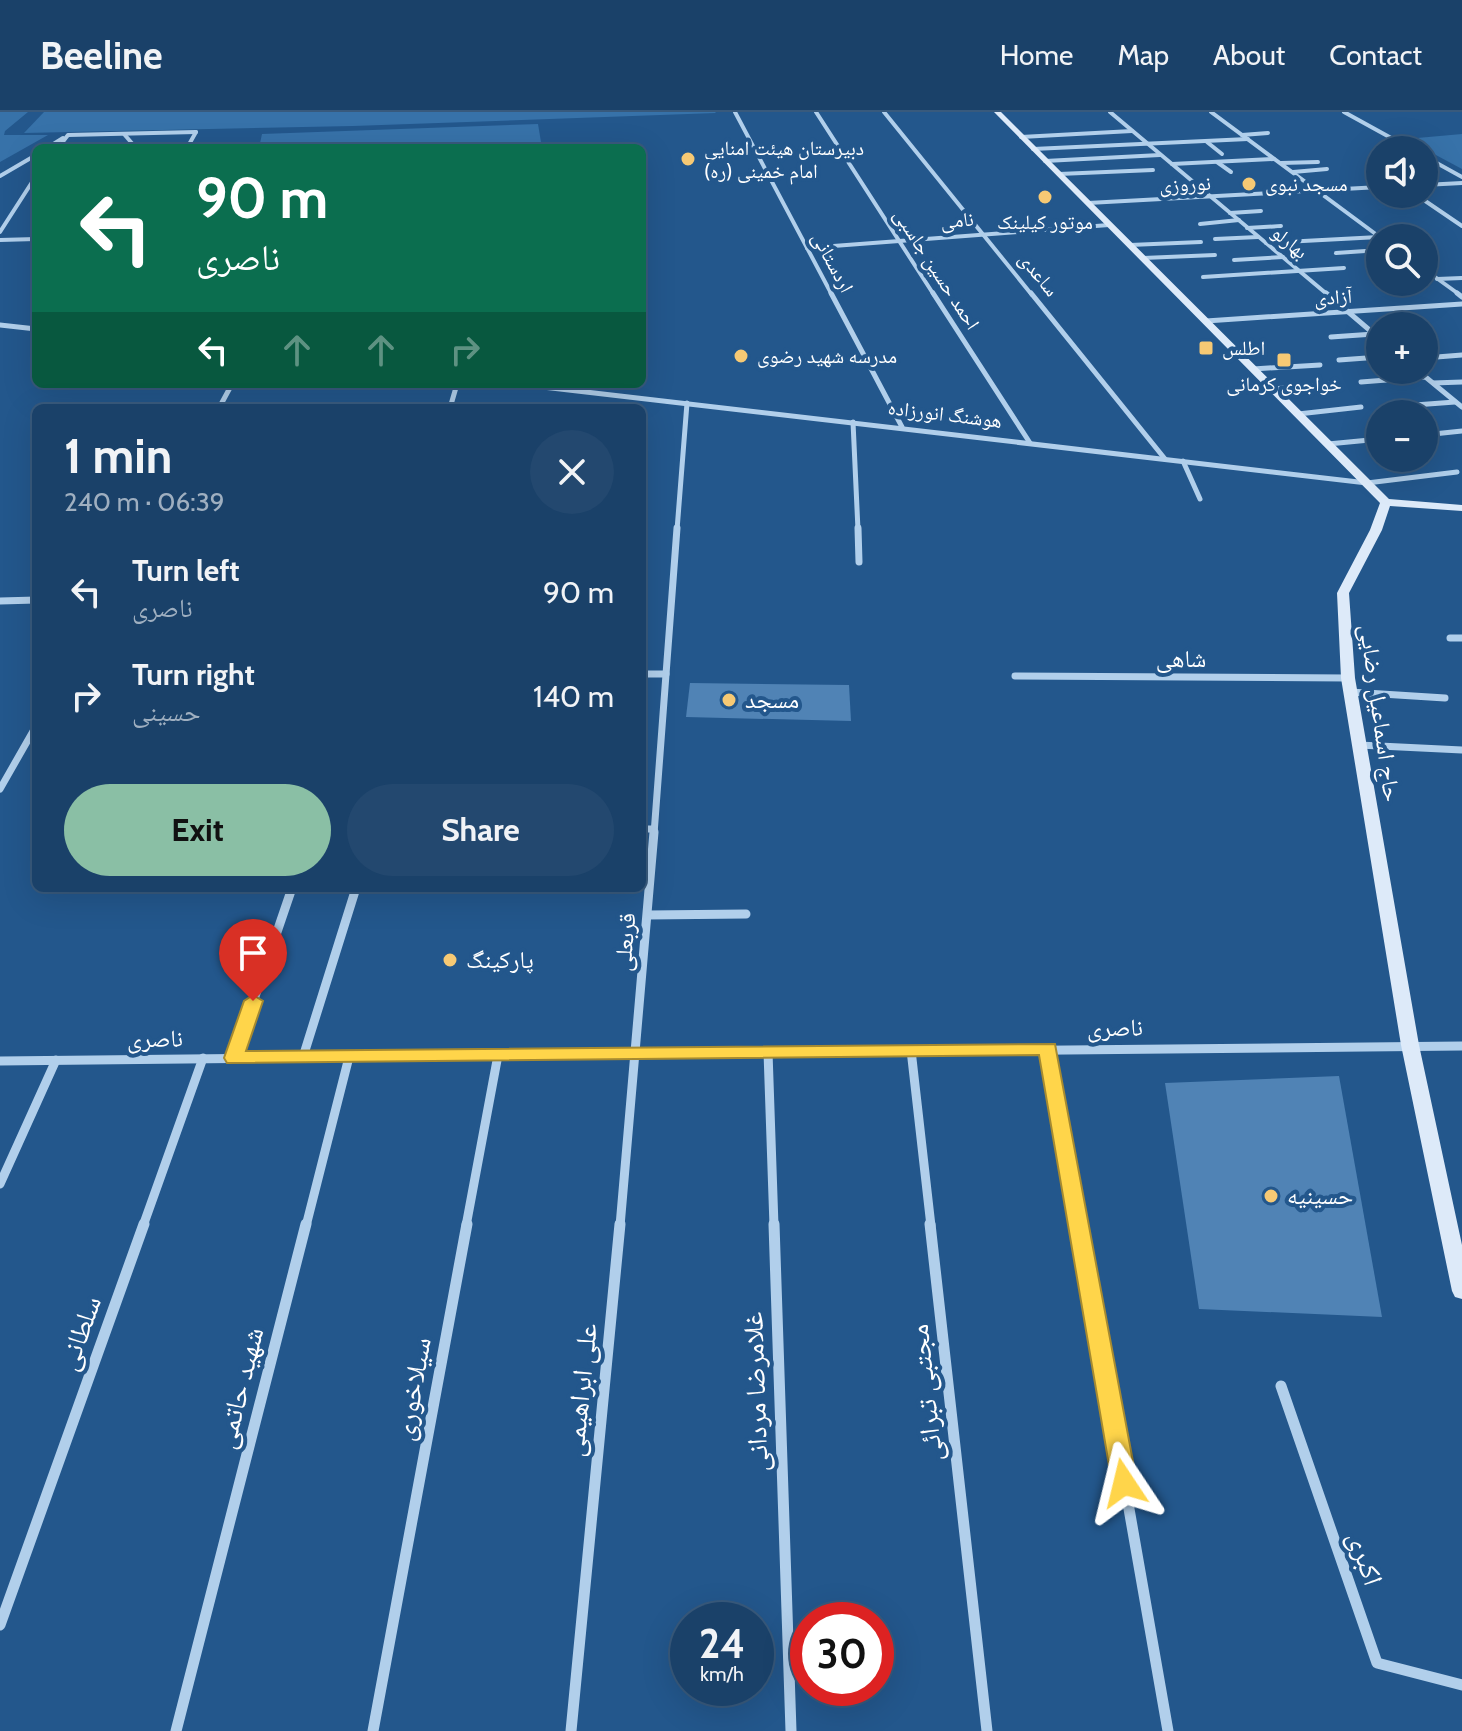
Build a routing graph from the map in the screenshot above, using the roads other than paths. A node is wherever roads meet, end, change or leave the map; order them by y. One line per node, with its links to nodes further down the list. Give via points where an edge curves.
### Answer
1 (735, 112): 68 (street, اردستانی)
2 (816, 112): 64 (street, احمد حسین جاسبی)
3 (884, 112): 58 (street, ساعدی)
4 (997, 112): 14 (main road)
5 (1110, 112): 8 (street, بهارلو)
6 (1211, 112): 12 (street)
7 (1344, 112): 13 (street)
8 (1133, 131): 14 (street); 21 (street, بهارلو)
9 (1268, 133): 12 (street)
10 (124, 134): 11 (street); 19 (street); 20 (street, via 196,132)
11 (68, 135): 17 (street); 18 (street)
12 (1242, 135): 15 (street)
13 (1388, 136)
14 (1021, 137): 22 (main road)
15 (1248, 139): 16 (street); 26 (street)
16 (1207, 141): 21 (street); 23 (street)
17 (53, 144)
18 (61, 144)
19 (133, 144)
20 (189, 144)
21 (1148, 144): 22 (street); 24 (street, بهارلو)
22 (1033, 149): 27 (main road)
23 (1222, 154)
24 (1161, 155): 27 (street); 31 (street, بهارلو)
25 (32, 157): 38 (street)
26 (1274, 159): 28 (street); 30 (street)
27 (1045, 161): 37 (main road)
28 (1217, 162): 31 (street); 35 (street)
29 (1318, 162): 30 (street)
30 (1281, 163): 36 (street)
31 (1171, 164): 45 (street, بهارلو)
32 (1438, 164): 39 (street)
33 (1327, 169): 36 (street)
34 (1153, 170): 37 (street)
35 (1231, 172)
36 (1293, 172): 44 (street)
37 (1059, 174): 46 (main road)
38 (0, 176)
39 (1462, 177)
40 (32, 182): 57 (street)
41 (1462, 183): 42 (street)
42 (1438, 184)
43 (1366, 188): 44 (street, نوروزی)
44 (1318, 191): 45 (street, نوروزی); 55 (street)
45 (1211, 197): 46 (street, نوروزی); 49 (street, بهارلو)
46 (1088, 203): 52 (main road)
47 (1436, 208): 54 (street)
48 (1261, 211): 49 (street)
49 (1230, 213): 50 (street, بهارلو)
50 (1239, 220): 51 (street); 56 (street, بهارلو)
51 (1200, 224)
52 (1109, 225): 58 (street, نامی); 67 (main road)
53 (1281, 226): 56 (street)
54 (1462, 226)
55 (1366, 227)
56 (1247, 228): 59 (street, بهارلو)
57 (0, 232)
58 (983, 234): 64 (street, نامی); 117 (street, ساعدی)
59 (1259, 237): 62 (street); 66 (street, بهارلو)
60 (1366, 238): 66 (street)
61 (32, 239): 63 (street)
62 (1215, 239)
63 (0, 240)
64 (900, 241): 68 (street, نامی); 115 (street, احمد حسین جاسبی)
65 (1201, 242): 67 (street)
66 (1266, 243): 72 (street, بهارلو)
67 (1130, 245): 73 (main road)
68 (807, 248): 111 (street, اردستانی)
69 (1366, 251): 70 (street)
70 (1336, 253)
71 (1215, 255): 73 (street)
72 (1283, 257): 74 (street); 76 (street, بهارلو)
73 (1143, 258): 84 (main road)
74 (1234, 260)
75 (1344, 268): 76 (street)
76 (1300, 272): 77 (street); 83 (street, بهارلو)
77 (1203, 277)
78 (1462, 278): 79 (street)
79 (1438, 279)
80 (1438, 280): 81 (street)
81 (1462, 297)
82 (1462, 304): 83 (street, آزادی)
83 (1348, 312): 84 (street, آزادی); 86 (street, بهارلو)
84 (1206, 321): 95 (main road)
85 (0, 325): 87 (street)
86 (1366, 327)
87 (32, 329)
88 (1366, 335): 89 (street)
89 (1331, 337)
90 (1462, 355): 91 (street)
91 (1438, 357)
92 (1366, 358): 93 (street)
93 (1339, 360)
94 (1320, 365): 95 (street)
95 (1253, 369): 103 (main road)
96 (1361, 382): 97 (street)
97 (1366, 382)
98 (1462, 382): 99 (street)
99 (1438, 383)
100 (1331, 384): 103 (street)
101 (1434, 384): 104 (street)
102 (553, 388): 105 (street, هوشنگ انورزاده)
103 (1273, 389): 109 (main road)
104 (1455, 402): 106 (street); 108 (street)
105 (687, 403): 110 (street, هوشنگ انورزاده); 130 (street, قربعلی)
106 (1438, 403)
107 (1361, 407): 109 (street)
108 (1462, 407)
109 (1298, 414): 116 (main road)
110 (853, 422): 111 (street, هوشنگ انورزاده); 124 (street)
111 (902, 427): 115 (street, هوشنگ انورزاده)
112 (1462, 431): 113 (street)
113 (1438, 434)
114 (1366, 440): 116 (street)
115 (1030, 443): 117 (street, هوشنگ انورزاده)
116 (1328, 444): 120 (main road)
117 (1165, 459): 118 (street, هوشنگ انورزاده)
118 (1183, 461): 120 (street, هوشنگ انورزاده); 121 (street)
119 (1457, 472): 120 (street, هوشنگ انورزاده)
120 (1367, 483): 122 (main road)
121 (1200, 499)
122 (1386, 502): 123 (main road); 132 (main road, حاج اسماعیل رضایی, via 1343,593)
123 (1460, 511)
124 (859, 562)
125 (32, 600): 126 (street)
126 (0, 601)
127 (1450, 638): 128 (street)
128 (1462, 638)
129 (646, 674): 130 (street)
130 (666, 674): 139 (street, قربعلی)
131 (1015, 676): 132 (street, شاهی)
132 (1349, 685): 133 (street, شاهی); 135 (main road, حاج اسماعیل رضایی)
133 (1445, 698)
134 (32, 733): 137 (street)
135 (1359, 745): 136 (street); 144 (main road, حاج اسماعیل رضایی)
136 (1462, 750)
137 (0, 789)
138 (646, 829): 139 (street)
139 (654, 829): 143 (street, قربعلی)
140 (291, 892): 154 (street)
141 (355, 892): 151 (street)
142 (746, 914): 143 (street)
143 (648, 915): 149 (street, قربعلی)
144 (1410, 1045): 145 (street, ناصری); 146 (street, ناصری); 158 (main road, حاج اسماعیل رضایی)
145 (1462, 1046)
146 (1048, 1049): 147 (street, ناصری); 168 (street)
147 (911, 1050): 148 (street, ناصری); 167 (street, مجتبی تبرائی)
148 (768, 1052): 149 (street, ناصری); 166 (street, غلامرضا مردانی)
149 (637, 1054): 150 (street, ناصری); 165 (street, علی ابراهیمی)
150 (498, 1055): 152 (street, ناصری); 164 (street, سیلاخوری)
151 (303, 1057): 152 (street, ناصری); 154 (street, ناصری)
152 (349, 1057): 163 (street, شهید حاتمی)
153 (203, 1058): 154 (street, ناصری); 155 (street, ناصری); 161 (street, سلطانی)
154 (234, 1058)
155 (56, 1060): 156 (street, ناصری); 157 (street)
156 (0, 1061)
157 (0, 1184)
158 (1456, 1237): 159 (main road, حاج اسماعیل رضایی)
159 (1462, 1291)
160 (1281, 1386): 162 (street, اکبری, via 1377,1663)
161 (0, 1625)
162 (1462, 1685)
163 (176, 1731)
164 (373, 1731)
165 (571, 1731)
166 (791, 1731)
167 (987, 1731)
168 (1168, 1731)

